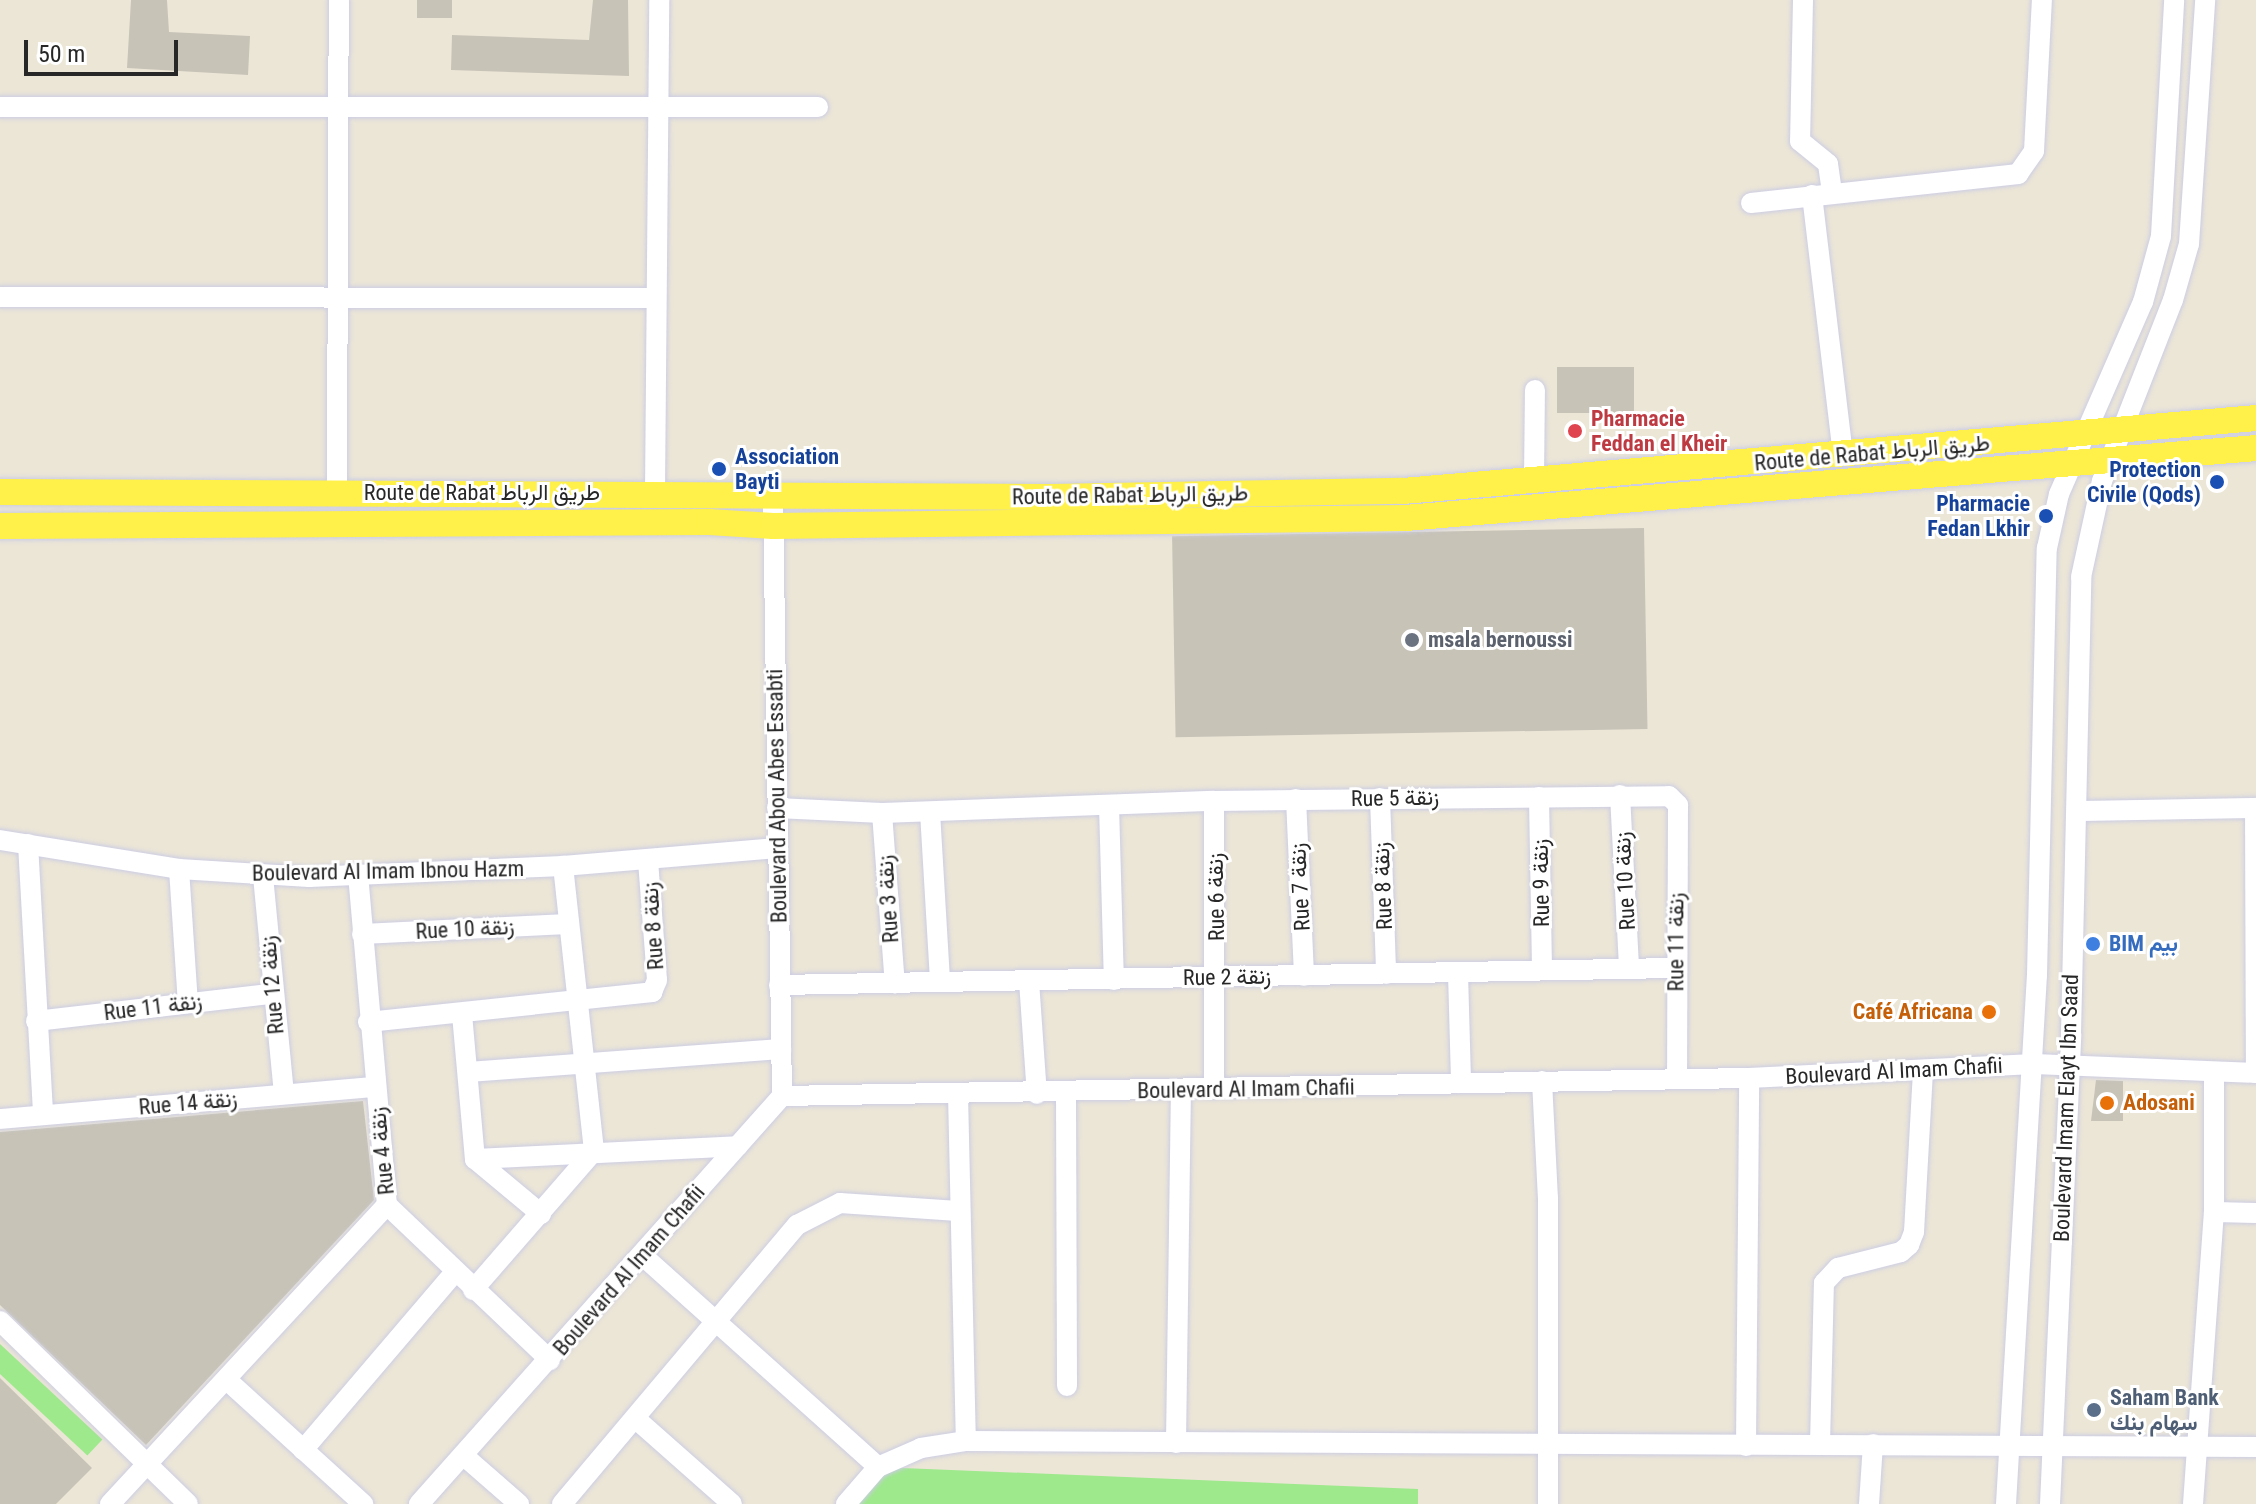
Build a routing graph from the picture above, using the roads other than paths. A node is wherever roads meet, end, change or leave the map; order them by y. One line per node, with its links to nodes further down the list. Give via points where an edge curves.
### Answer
1 (339, 0): 7 (street)
2 (659, 0): 10 (street)
3 (1803, 0): 11 (street, via 1800,141 1828,164)
4 (2042, 0): 11 (street, via 2034,151 2018,174)
5 (2174, 0): 19 (street, Boulevard Imam Elayt Ibn Saad, via 2161,236 2143,302)
6 (2205, 0): 18 (street, Boulevard Imam Elayt Ibn Saad, via 2189,244)
7 (339, 106): 8 (street); 10 (street); 14 (street)
8 (0, 107)
9 (818, 107): 10 (street)
10 (657, 110): 15 (street)
11 (1822, 194): 12 (street); 21 (street)
12 (1751, 203)
13 (0, 297): 14 (street)
14 (338, 298): 15 (street); 27 (street)
15 (653, 298): 26 (street)
16 (1535, 390): 24 (street)
17 (2256, 418): 18 (main road, Route de Rabat طريق الرباط)
18 (2122, 430): 19 (main road, Route de Rabat طريق الرباط); 22 (street, Boulevard Imam Elayt Ibn Saad)
19 (2084, 433): 21 (main road, Route de Rabat طريق الرباط); 23 (street, Boulevard Imam Elayt Ibn Saad)
20 (2256, 448): 22 (main road, Route de Rabat طريق الرباط)
21 (1843, 455): 24 (main road, Route de Rabat طريق الرباط)
22 (2109, 461): 23 (main road, Route de Rabat طريق الرباط); 40 (street, Boulevard Imam Elayt Ibn Saad, via 2081,577)
23 (2070, 466): 30 (main road, Route de Rabat طريق الرباط, via 1405,518); 74 (street, Boulevard Imam Elayt Ibn Saad, via 2059,494 2044,577)
24 (1534, 480): 28 (main road, Route de Rabat طريق الرباط, via 1387,491)
25 (0, 492): 27 (main road, Route de Rabat طريق الرباط)
26 (655, 492): 27 (main road, Route de Rabat طريق الرباط); 28 (main road, Route de Rabat طريق الرباط)
27 (337, 494)
28 (773, 497): 30 (street, Boulevard Abou Abes Essabti)
29 (0, 526): 30 (main road, Route de Rabat طريق الرباط)
30 (773, 526): 38 (street, Boulevard Abou Abes Essabti)
31 (1620, 795): 32 (street, Rue 5 زنقة); 37 (street, Rue 5 زنقة, via 1669,796); 54 (street, Rue 10 زنقة)
32 (1539, 797): 33 (street, Rue 5 زنقة); 56 (street, Rue 9 زنقة)
33 (1380, 798): 34 (street, Rue 5 زنقة); 58 (street, Rue 8 زنقة)
34 (1296, 799): 35 (street, Rue 5 زنقة); 60 (street, Rue 7 زنقة)
35 (1214, 801): 36 (street, Rue 5 زنقة); 59 (street, Rue 6 زنقة)
36 (1109, 805): 41 (street, Rue 5 زنقة); 61 (street)
37 (1678, 805): 55 (street, Rue 11 زنقة)
38 (777, 808): 42 (street, Rue 5 زنقة); 45 (street, Boulevard Abou Abes Essabti)
39 (2256, 808): 40 (street); 53 (street)
40 (2077, 811): 75 (street, Boulevard Imam Elayt Ibn Saad)
41 (930, 812): 42 (street, Rue 5 زنقة); 63 (street)
42 (882, 813): 64 (street, Rue 3 زنقة)
43 (0, 840): 44 (street, Boulevard Al Imam Ibnou Hazm)
44 (28, 844): 48 (street, Boulevard Al Imam Ibnou Hazm); 70 (street)
45 (777, 848): 46 (street, Boulevard Al Imam Ibnou Hazm); 65 (street, Boulevard Abou Abes Essabti)
46 (648, 859): 47 (street, Boulevard Al Imam Ibnou Hazm); 67 (street, Rue 8 زنقة, via 657,980 652,992)
47 (563, 866): 49 (street, Boulevard Al Imam Ibnou Hazm); 51 (street)
48 (179, 869): 50 (street, Boulevard Al Imam Ibnou Hazm); 68 (street)
49 (358, 874): 50 (street, Boulevard Al Imam Ibnou Hazm); 52 (street, Rue 4 زنقة)
50 (263, 876): 66 (street, Rue 12 زنقة)
51 (568, 924): 52 (street, Rue 10 زنقة); 67 (street)
52 (362, 934): 71 (street, Rue 4 زنقة)
53 (2256, 943): 79 (street)
54 (1629, 967): 55 (street, Rue 2 زنقة); 56 (street, Rue 2 زنقة)
55 (1675, 968): 81 (street, Rue 11 زنقة)
56 (1542, 969): 57 (street, Rue 2 زنقة)
57 (1458, 973): 58 (street, Rue 2 زنقة); 83 (street)
58 (1386, 974): 60 (street, Rue 2 زنقة)
59 (1217, 976): 60 (street, Rue 2 زنقة); 61 (street, Rue 2 زنقة); 85 (street, Rue 6 زنقة)
60 (1304, 976)
61 (1114, 980): 62 (street, Rue 2 زنقة)
62 (1029, 981): 63 (street, Rue 2 زنقة); 89 (street)
63 (940, 982): 64 (street, Rue 2 زنقة)
64 (895, 984): 65 (street, Rue 2 زنقة)
65 (779, 985): 72 (street, Boulevard Abou Abes Essabti)
66 (271, 994): 68 (street, Rue 11 زنقة); 87 (street, Rue 12 زنقة)
67 (576, 1000): 69 (street); 73 (street)
68 (188, 1003): 70 (street, Rue 11 زنقة)
69 (462, 1014): 71 (street); 77 (street)
70 (36, 1021): 92 (street)
71 (368, 1022): 84 (street, Rue 4 زنقة)
72 (781, 1049): 73 (street); 91 (street, Boulevard Abou Abes Essabti)
73 (586, 1060): 77 (street); 95 (street)
74 (2034, 1064): 75 (street, Boulevard Al Imam Chafii); 76 (street, Boulevard Al Imam Chafii); 112 (street, Boulevard Imam Elayt Ibn Saad)
75 (2070, 1065): 78 (street, Boulevard Al Imam Chafii); 114 (street, Boulevard Imam Elayt Ibn Saad)
76 (1923, 1070): 80 (street, Boulevard Al Imam Chafii); 115 (street, via 1909,1245 1901,1252 1838,1268 1824,1283)
77 (468, 1072): 96 (street)
78 (2214, 1073): 79 (street, Boulevard Al Imam Chafii); 99 (street)
79 (2256, 1073)
80 (1749, 1078): 81 (street, Boulevard Al Imam Chafii); 118 (street)
81 (1677, 1079): 82 (street, Boulevard Al Imam Chafii)
82 (1542, 1081): 83 (street, Boulevard Al Imam Chafii); 117 (street)
83 (1461, 1083): 85 (street, Boulevard Al Imam Chafii)
84 (375, 1087): 87 (street, Rue 14 زنقة); 97 (street, Rue 4 زنقة)
85 (1214, 1089): 86 (street, Boulevard Al Imam Chafii)
86 (1181, 1090): 90 (street, Boulevard Al Imam Chafii); 113 (street)
87 (284, 1094): 92 (street, Rue 14 زنقة)
88 (958, 1094): 89 (street, Boulevard Al Imam Chafii); 91 (street, Boulevard Al Imam Chafii); 98 (street)
89 (1037, 1094): 90 (street, Boulevard Al Imam Chafii)
90 (1066, 1094): 109 (street)
91 (782, 1096): 94 (street, Boulevard Al Imam Chafii)
92 (43, 1115): 93 (street, Rue 14 زنقة)
93 (0, 1119)
94 (738, 1146): 95 (street); 102 (street, Boulevard Al Imam Chafii)
95 (594, 1151): 96 (street); 101 (street)
96 (475, 1159): 101 (street)
97 (387, 1205): 103 (street, Rue 4 زنقة); 108 (street)
98 (958, 1211): 106 (street, via 840,1203 817,1212 797,1225); 111 (street)
99 (2214, 1212): 100 (street); 119 (street)
100 (2256, 1213)
101 (541, 1214): 104 (street)
102 (643, 1256): 106 (street); 107 (street, Boulevard Al Imam Chafii)
103 (455, 1272): 104 (street, Rue 4 زنقة); 121 (street)
104 (473, 1290): 107 (street, Rue 4 زنقة)
105 (0, 1321): 124 (street)
106 (717, 1324): 110 (street); 123 (street)
107 (550, 1360): 122 (street, Boulevard Al Imam Chafii)
108 (228, 1381): 121 (street); 124 (street)
109 (1067, 1386)
110 (636, 1419): 130 (street); 131 (street)
111 (966, 1441): 113 (street); 123 (street, via 921,1448)
112 (2009, 1442): 114 (street); 116 (street); 135 (street, Boulevard Imam Elayt Ibn Saad)
113 (1176, 1443): 117 (street)
114 (2054, 1443): 119 (street); 136 (street, Boulevard Imam Elayt Ibn Saad)
115 (1820, 1444): 116 (street); 118 (street)
116 (1873, 1444): 134 (street)
117 (1549, 1445): 118 (street); 133 (street)
118 (1746, 1446)
119 (2194, 1447): 120 (street); 137 (street)
120 (2256, 1447)
121 (303, 1450): 127 (street)
122 (464, 1456): 128 (street, Boulevard Al Imam Chafii); 129 (street)
123 (878, 1467): 132 (street)
124 (148, 1468): 125 (street); 126 (street)
125 (110, 1504)
126 (188, 1504)
127 (363, 1504)
128 (419, 1504)
129 (519, 1504)
130 (562, 1504)
131 (732, 1504)
132 (846, 1504)
133 (1548, 1504)
134 (1869, 1504)
135 (2006, 1504)
136 (2050, 1504)
137 (2193, 1504)

